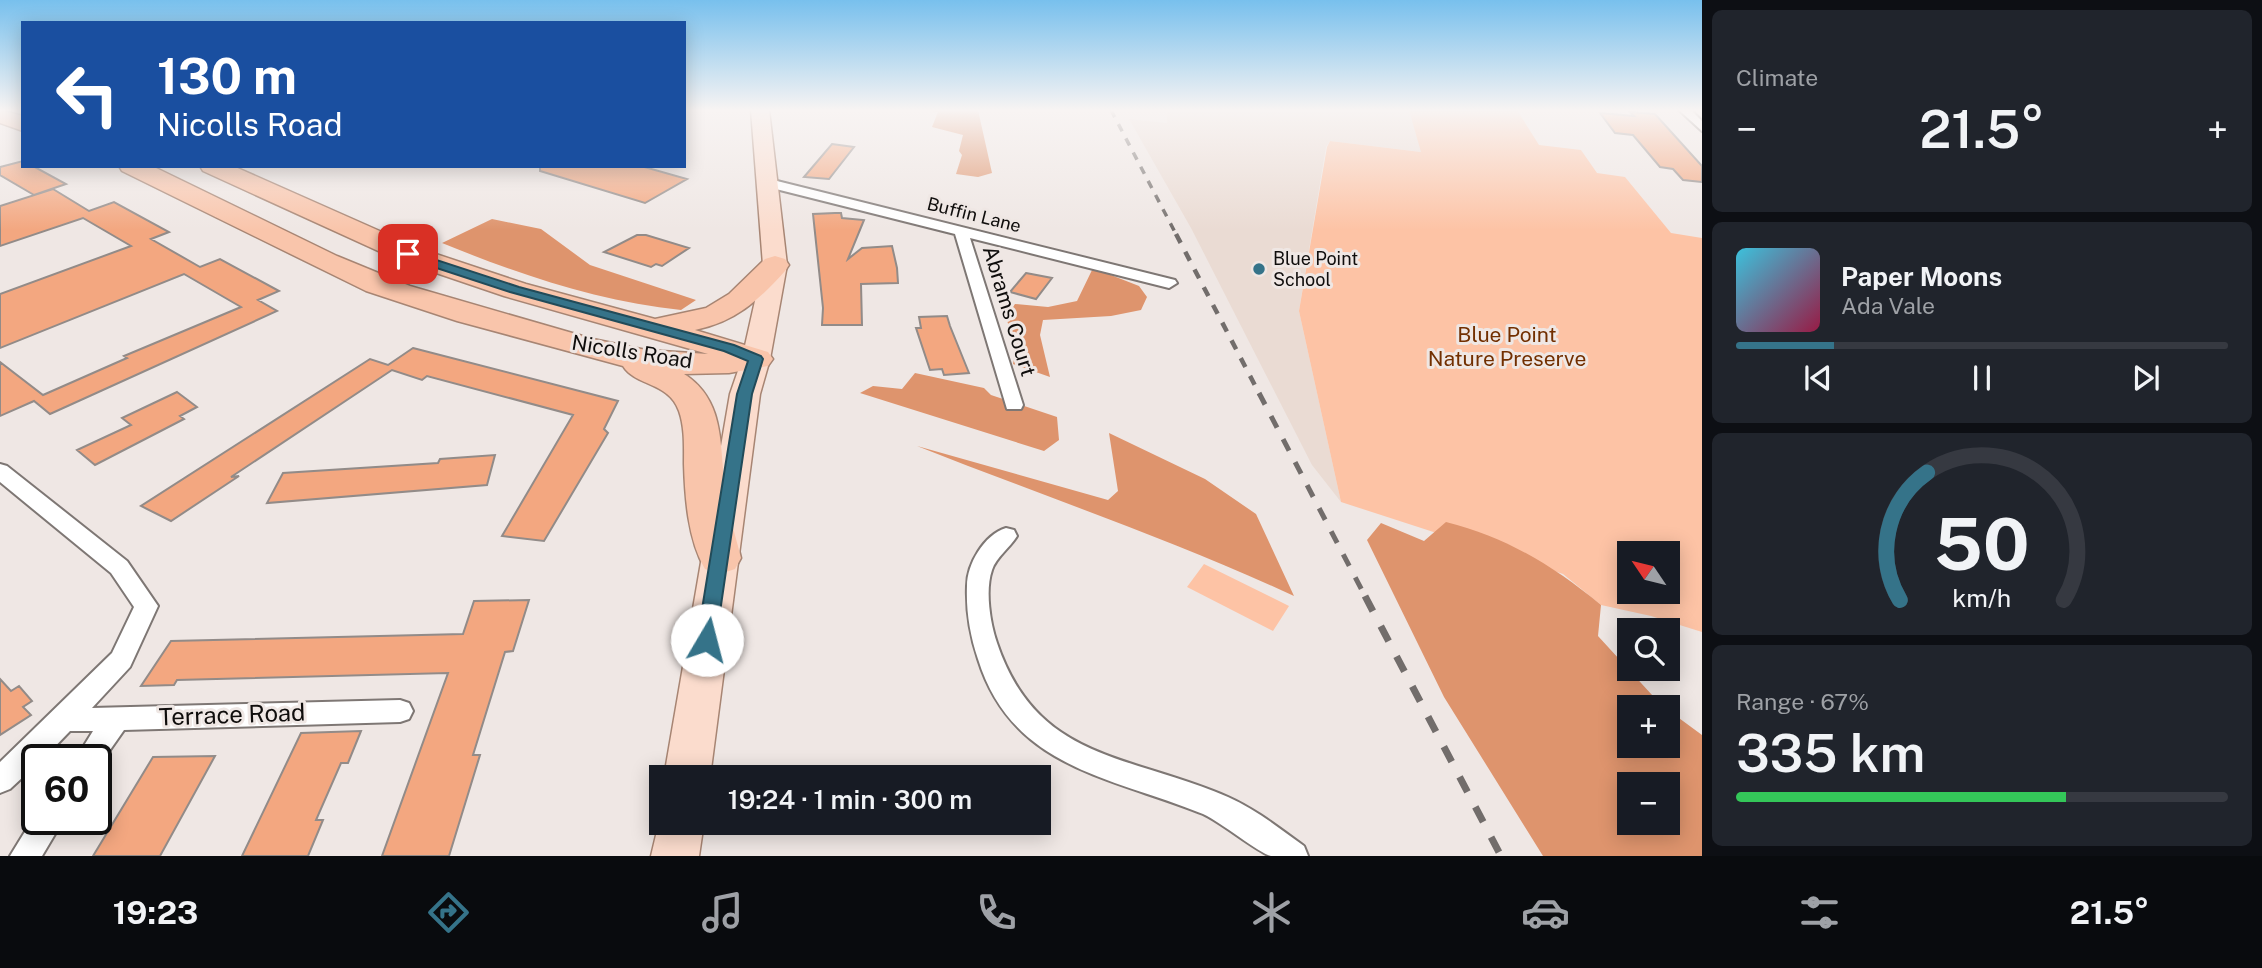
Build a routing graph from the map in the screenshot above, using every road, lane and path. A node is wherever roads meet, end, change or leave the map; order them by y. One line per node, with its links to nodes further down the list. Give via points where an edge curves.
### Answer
1 (765, 150): 4 (main road)
2 (135, 168): 9 (highway, Nicolls Road, via 358,276)
3 (216, 168): 8 (highway, Nicolls Road, via 408,254 515,290)
4 (769, 183): 5 (street, Buffin Lane); 6 (main road)
5 (961, 232): 7 (street, Buffin Lane); 11 (street, Abrams Court)
6 (775, 265): 8 (highway, via 745,298 717,317 668,324); 10 (main road)
7 (1169, 283)
8 (629, 320): 10 (highway, Nicolls Road)
9 (586, 348): 10 (highway, Nicolls Road, via 674,364); 14 (highway, via 652,370 688,394 700,412 705,488)
10 (756, 359): 14 (main road, via 745,394)
11 (1014, 405)
12 (0, 471): 17 (street, via 119,567 146,606 121,660)
13 (1006, 536): 25 (street, via 979,569 981,628 988,662 1011,703 1038,732 1073,756 1208,802 1243,819)
14 (720, 558): 19 (main road)
15 (400, 711): 16 (street, Terrace Road)
16 (116, 719): 17 (street, Terrace Road); 18 (street)
17 (63, 720): 20 (street)
18 (100, 744)
19 (689, 765)
20 (0, 780)
21 (39, 835): 23 (street)
22 (678, 835): 24 (main road)
23 (25, 856)
24 (675, 856)
25 (1293, 856)

